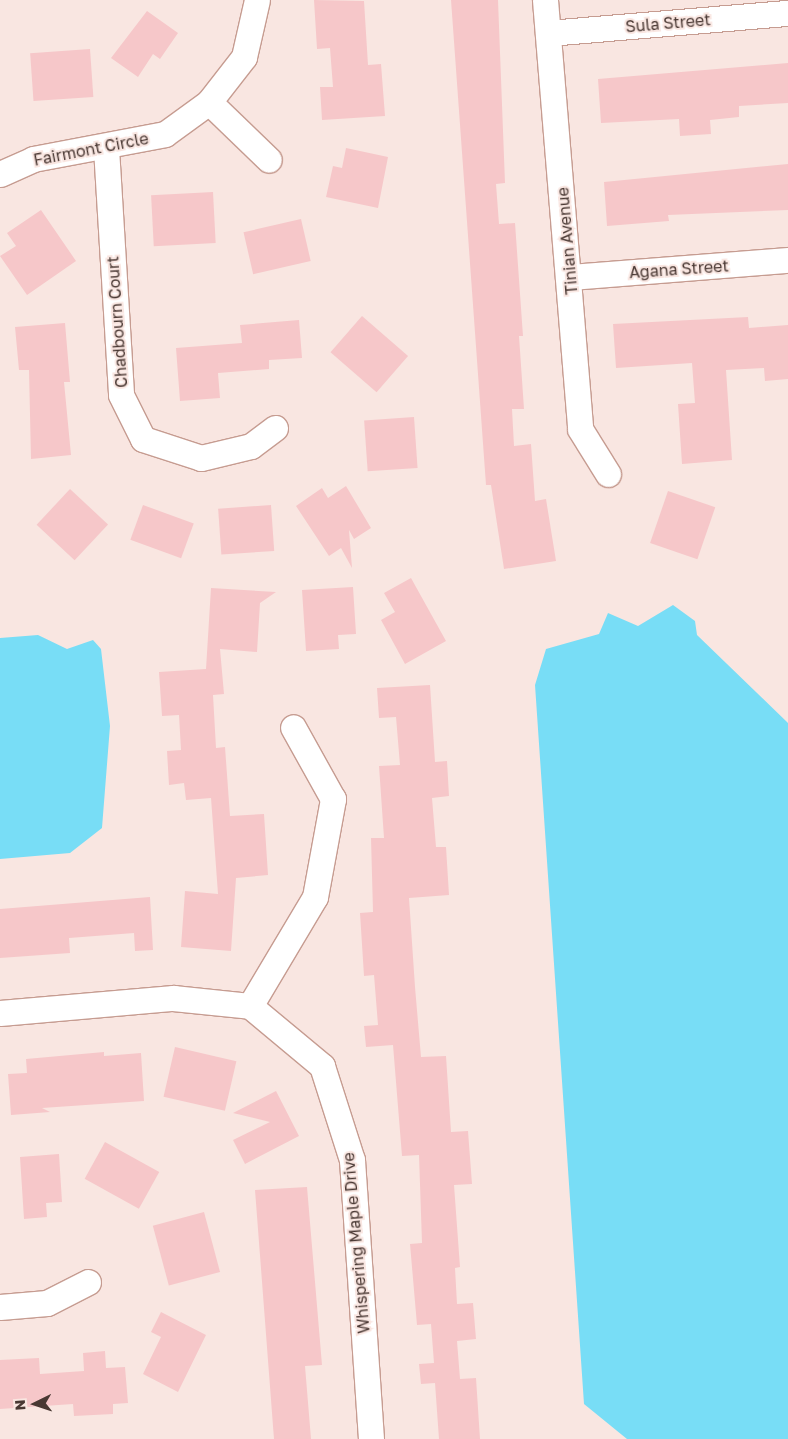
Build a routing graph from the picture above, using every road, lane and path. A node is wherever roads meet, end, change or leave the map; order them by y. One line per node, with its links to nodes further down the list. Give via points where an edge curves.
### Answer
1 (257, 0): 5 (street, Fairmont Circle, via 244,57)
2 (545, 0): 4 (street, Tinian Avenue)
3 (788, 13): 4 (street, Sula Street)
4 (548, 33): 10 (street, Tinian Avenue)
5 (209, 102): 6 (street, Fairmont Circle, via 165,134); 7 (street)
6 (106, 148): 8 (street, Fairmont Circle, via 33,158); 11 (street, Chadbourn Court, via 122,395 143,439 200,458 251,446)
7 (269, 160)
8 (0, 174)
9 (788, 260): 10 (street, Agana Street)
10 (570, 277): 12 (street, Tinian Avenue, via 580,429)
11 (275, 428)
12 (608, 474)
13 (293, 727): 14 (street, via 333,799 315,897)
14 (250, 1006): 15 (street, via 173,998); 18 (street, Whispering Maple Drive, via 322,1066 352,1160)
15 (0, 1012)
16 (88, 1282): 17 (street, via 47,1303)
17 (0, 1307)
18 (372, 1439)

